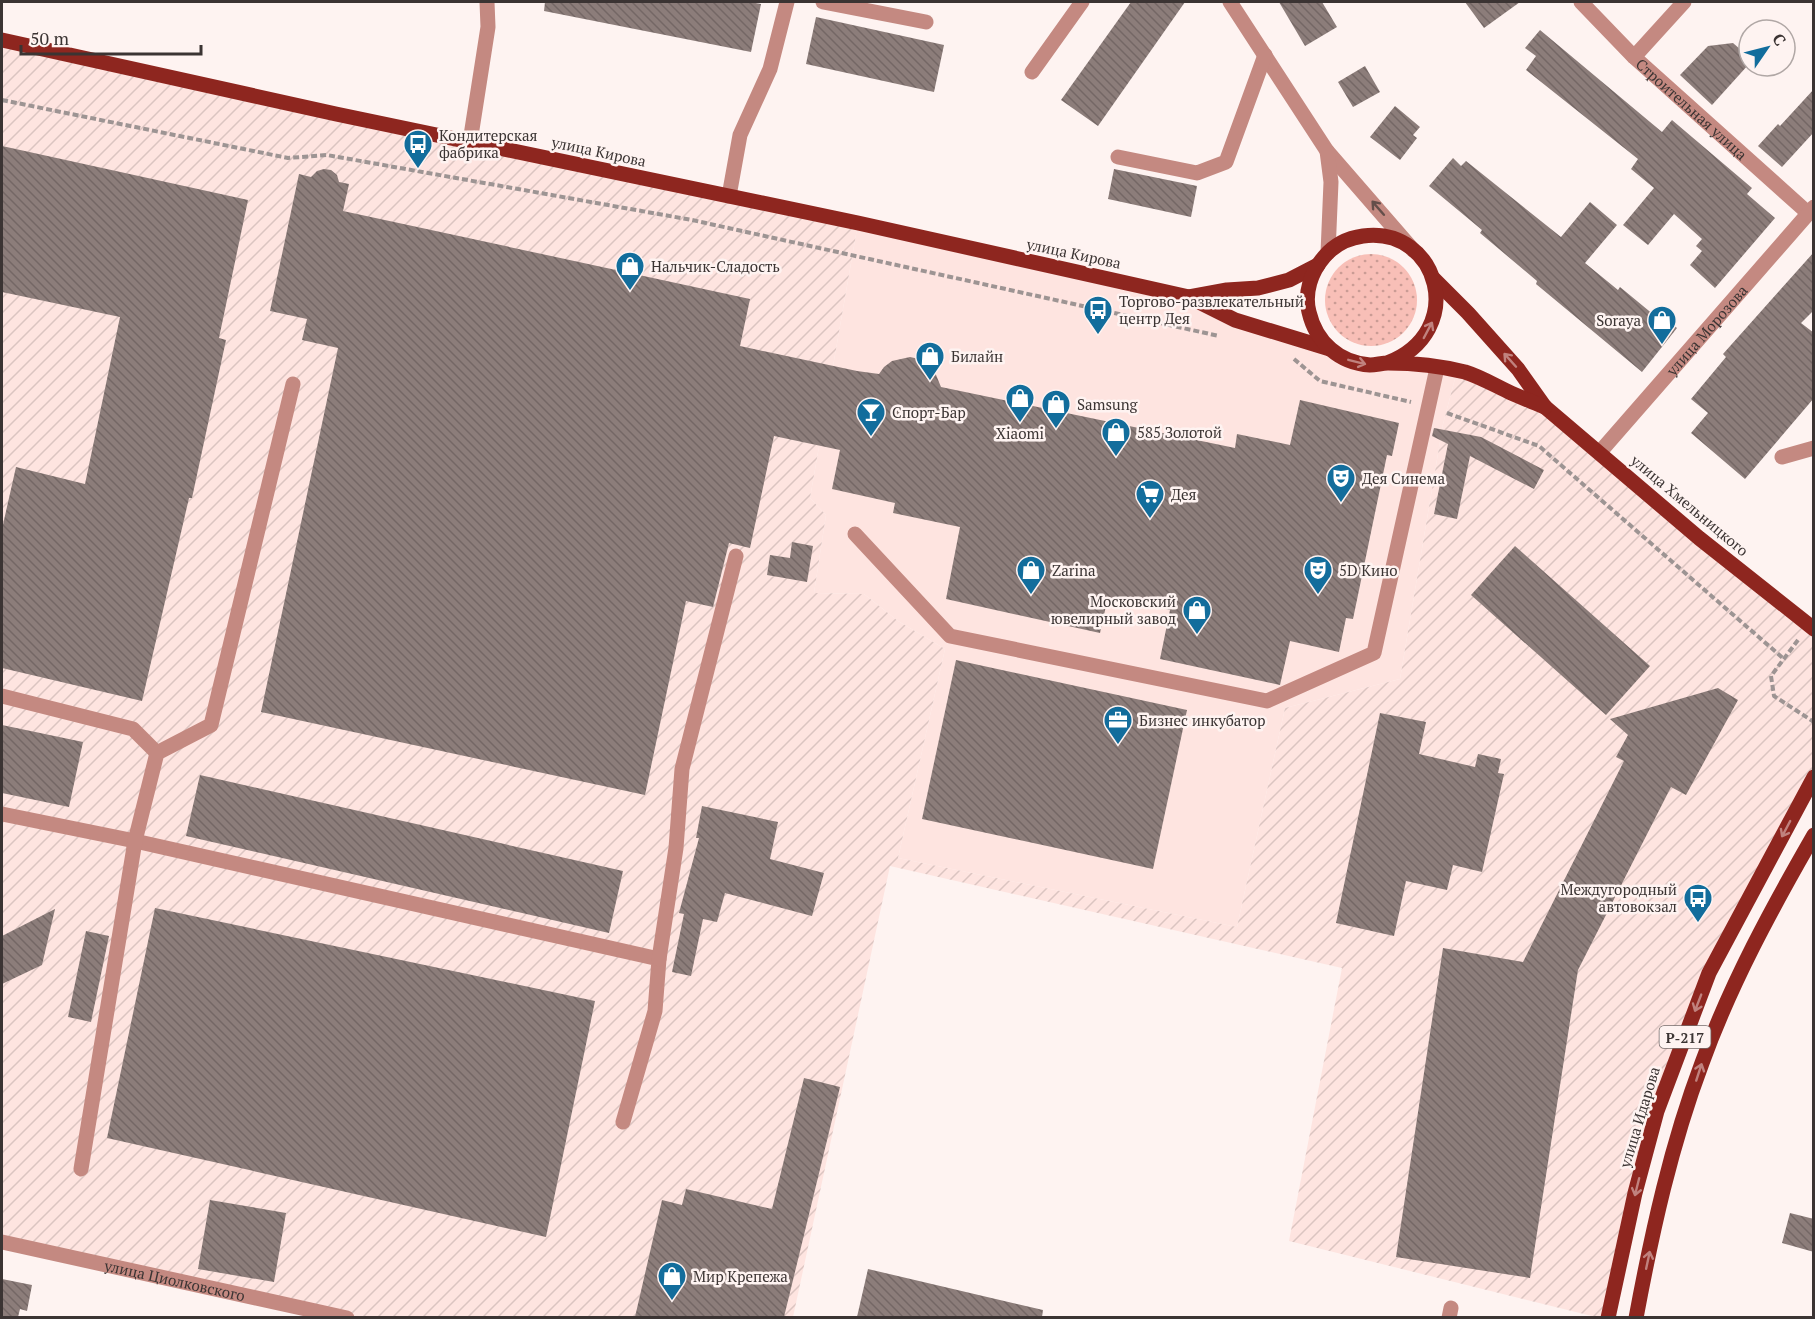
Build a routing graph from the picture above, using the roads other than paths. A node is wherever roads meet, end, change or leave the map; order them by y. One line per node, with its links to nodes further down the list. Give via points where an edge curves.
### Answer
1 (487, 2): 13 (street, via 488,27)
2 (787, 2): 16 (street, via 770,69 740,135)
3 (823, 2): 8 (street)
4 (1082, 2): 12 (street)
5 (1230, 2): 10 (street)
6 (1581, 2): 11 (street, Строительная улица)
7 (1684, 2): 11 (street)
8 (926, 22)
9 (2, 40): 13 (main road, улица Кирова)
10 (1264, 55): 14 (street); 15 (street, via 1226,162 1197,173)
11 (1634, 57): 17 (street, Строительная улица)
12 (1032, 72)
13 (470, 142): 16 (main road, улица Кирова)
14 (1327, 151): 18 (street, one-way to 14); 19 (street, via 1330,182)
15 (1118, 156)
16 (729, 196): 21 (main road, улица Кирова)
17 (1811, 210): 28 (street, улица Морозова)
18 (1416, 252): 19 (main road, via 1403,243 1371,235 1348,240); 20 (main road)
19 (1323, 259): 21 (main road, via 1289,280); 22 (main road, via 1311,278 1308,309 1319,338)
20 (1433, 278): 23 (main road, one-way to 20, via 1402,358 1425,338 1436,301); 26 (main road, one-way to 20, via 1518,369)
21 (1189, 297): 22 (main road, via 1235,320)
22 (1330, 349): 23 (main road, one-way to 23, via 1357,363)
23 (1387, 363): 24 (main road)
24 (1437, 368): 26 (main road, via 1466,372); 30 (street, via 1374,653 1267,701 950,636)
25 (293, 384): 34 (street, via 211,725)
26 (1545, 407): 28 (main road, улица Хмельницкого)
27 (1814, 448): 29 (street)
28 (1600, 452): 32 (main road, улица Хмельницкого, via 1699,538)
29 (1782, 457)
30 (855, 534)
31 (736, 555): 39 (street, via 682,769 676,848)
32 (1814, 629)
33 (2, 696): 34 (street, via 133,729)
34 (157, 753): 38 (street)
35 (1814, 777): 44 (main road, улица Идарова / Р-217, one-way to 44, via 1705,984 1658,1111 1635,1193)
36 (2, 813): 38 (street)
37 (1814, 834): 45 (main road, Р-217, one-way to 37, via 1675,1145 1701,1063 1755,944)
38 (135, 841): 39 (street); 41 (street)
39 (658, 959): 40 (street, via 655,1011)
40 (623, 1122)
41 (81, 1169)
42 (2, 1242): 43 (street, улица Циолковского)
43 (347, 1317)
44 (1608, 1317)
45 (1636, 1317)

